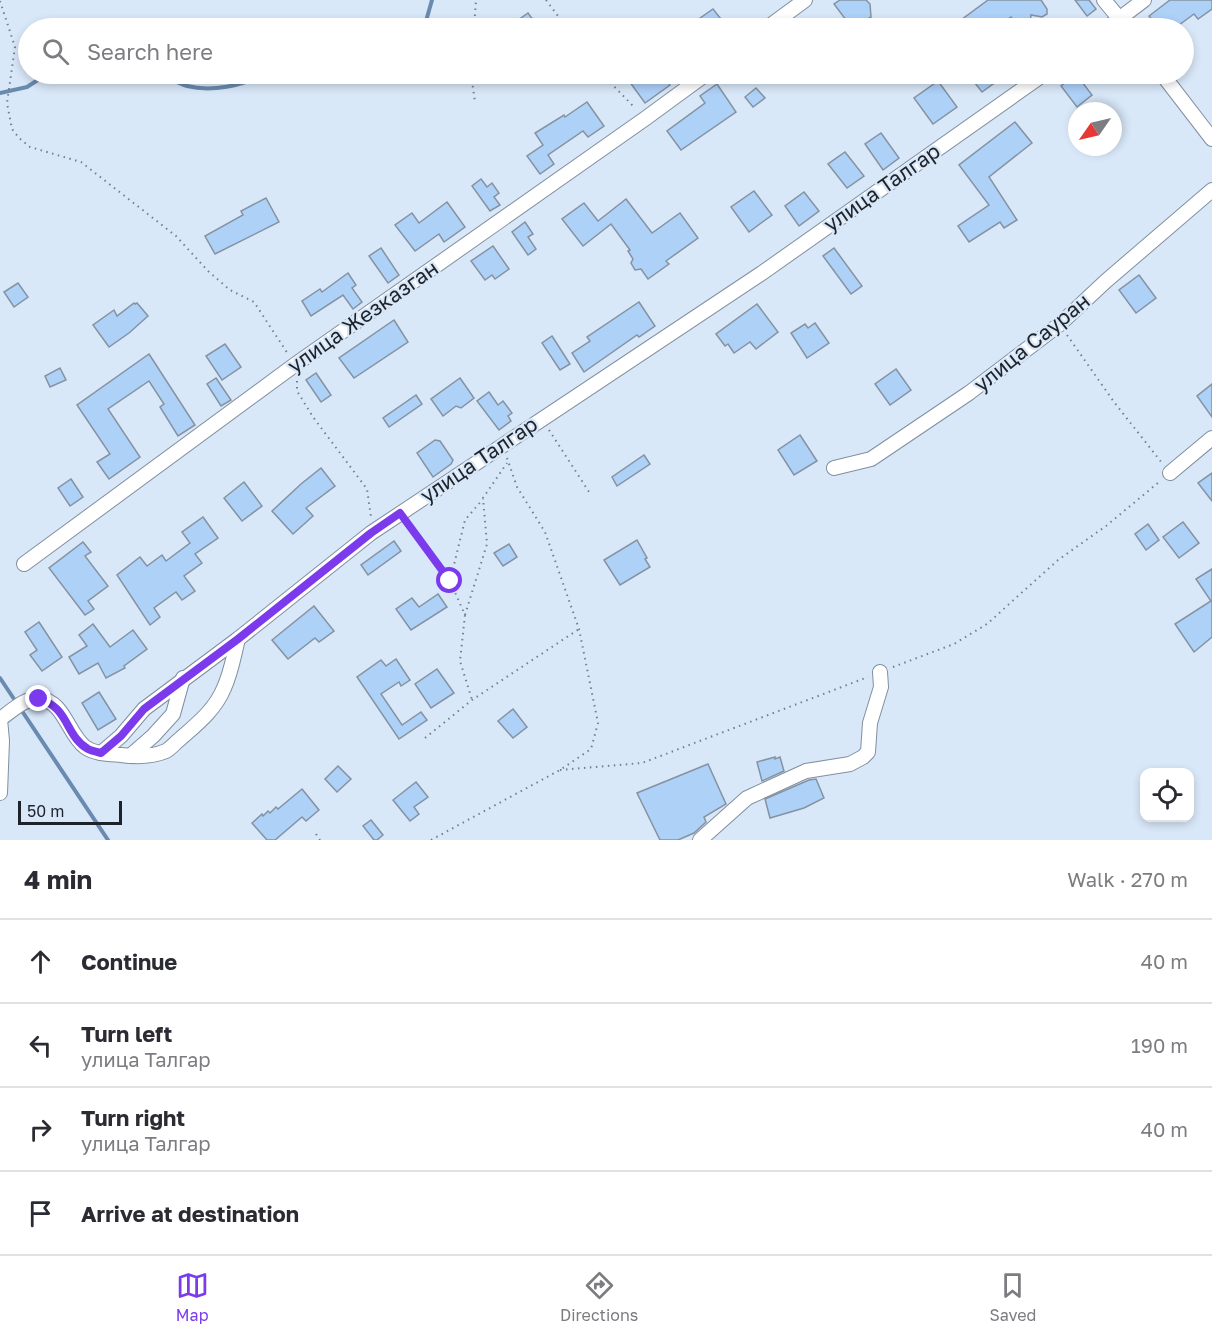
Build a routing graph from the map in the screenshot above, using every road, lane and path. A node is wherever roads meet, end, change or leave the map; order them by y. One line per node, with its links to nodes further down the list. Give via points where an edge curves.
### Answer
1 (476, 0): 7 (path)
2 (546, 0): 8 (path)
3 (806, 0): 9 (street)
4 (1104, 0): 10 (street)
5 (1144, 0): 11 (street)
6 (0, 2): 22 (path, via 15,47 7,103 12,129 19,138 30,147 81,162 176,236 230,290 254,302)
7 (475, 18)
8 (560, 18)
9 (781, 18)
10 (1118, 18)
11 (1128, 18)
12 (472, 84): 17 (path)
13 (612, 84): 18 (path)
14 (692, 84): 18 (street, улица Жезказган)
15 (1030, 84): 23 (street, улица Талгар, via 762,273)
16 (1170, 84): 19 (street)
17 (475, 102)
18 (646, 118): 22 (street, улица Жезказган)
19 (1212, 139)
20 (1212, 190): 21 (street, улица Сауран)
21 (1060, 324): 27 (street, улица Сауран, via 969,393 871,459); 28 (path)
22 (296, 364): 32 (path, via 297,391 367,489); 33 (street, улица Жезказган)
23 (541, 418): 25 (street, улица Талгар); 29 (path)
24 (1212, 438): 28 (street)
25 (508, 440): 26 (path); 31 (street, улица Талгар)
26 (507, 462): 30 (path); 36 (path, via 516,488 545,532)
27 (834, 468)
28 (1170, 473): 38 (path, via 1058,560 987,624 954,644)
29 (591, 495)
30 (483, 498): 34 (path, via 465,520); 35 (path, via 487,544)
31 (400, 513): 32 (street, улица Талгар); 34 (path)
32 (371, 533): 37 (street, улица Талгар)
33 (24, 564)
34 (450, 581): 35 (path)
35 (465, 615): 40 (path, via 460,661)
36 (579, 629): 40 (path); 44 (path, via 598,723 591,749)
37 (238, 639): 39 (street, улица Талгар); 43 (street, via 225,687 206,717 167,750)
38 (880, 672): 44 (path, via 642,763); 49 (street, via 881,687 870,723 868,752 863,757 850,764 806,771 747,798)
39 (183, 678): 42 (street, улица Талгар, via 144,709); 43 (street, via 173,714)
40 (472, 700): 41 (path)
41 (425, 738)
42 (101, 753): 43 (street); 45 (street, via 87,748 75,736 51,702 28,700 0,719)
43 (130, 756)
44 (560, 770): 48 (path)
45 (0, 793)
46 (316, 834): 47 (path)
47 (320, 840)
48 (431, 840)
49 (700, 840)

